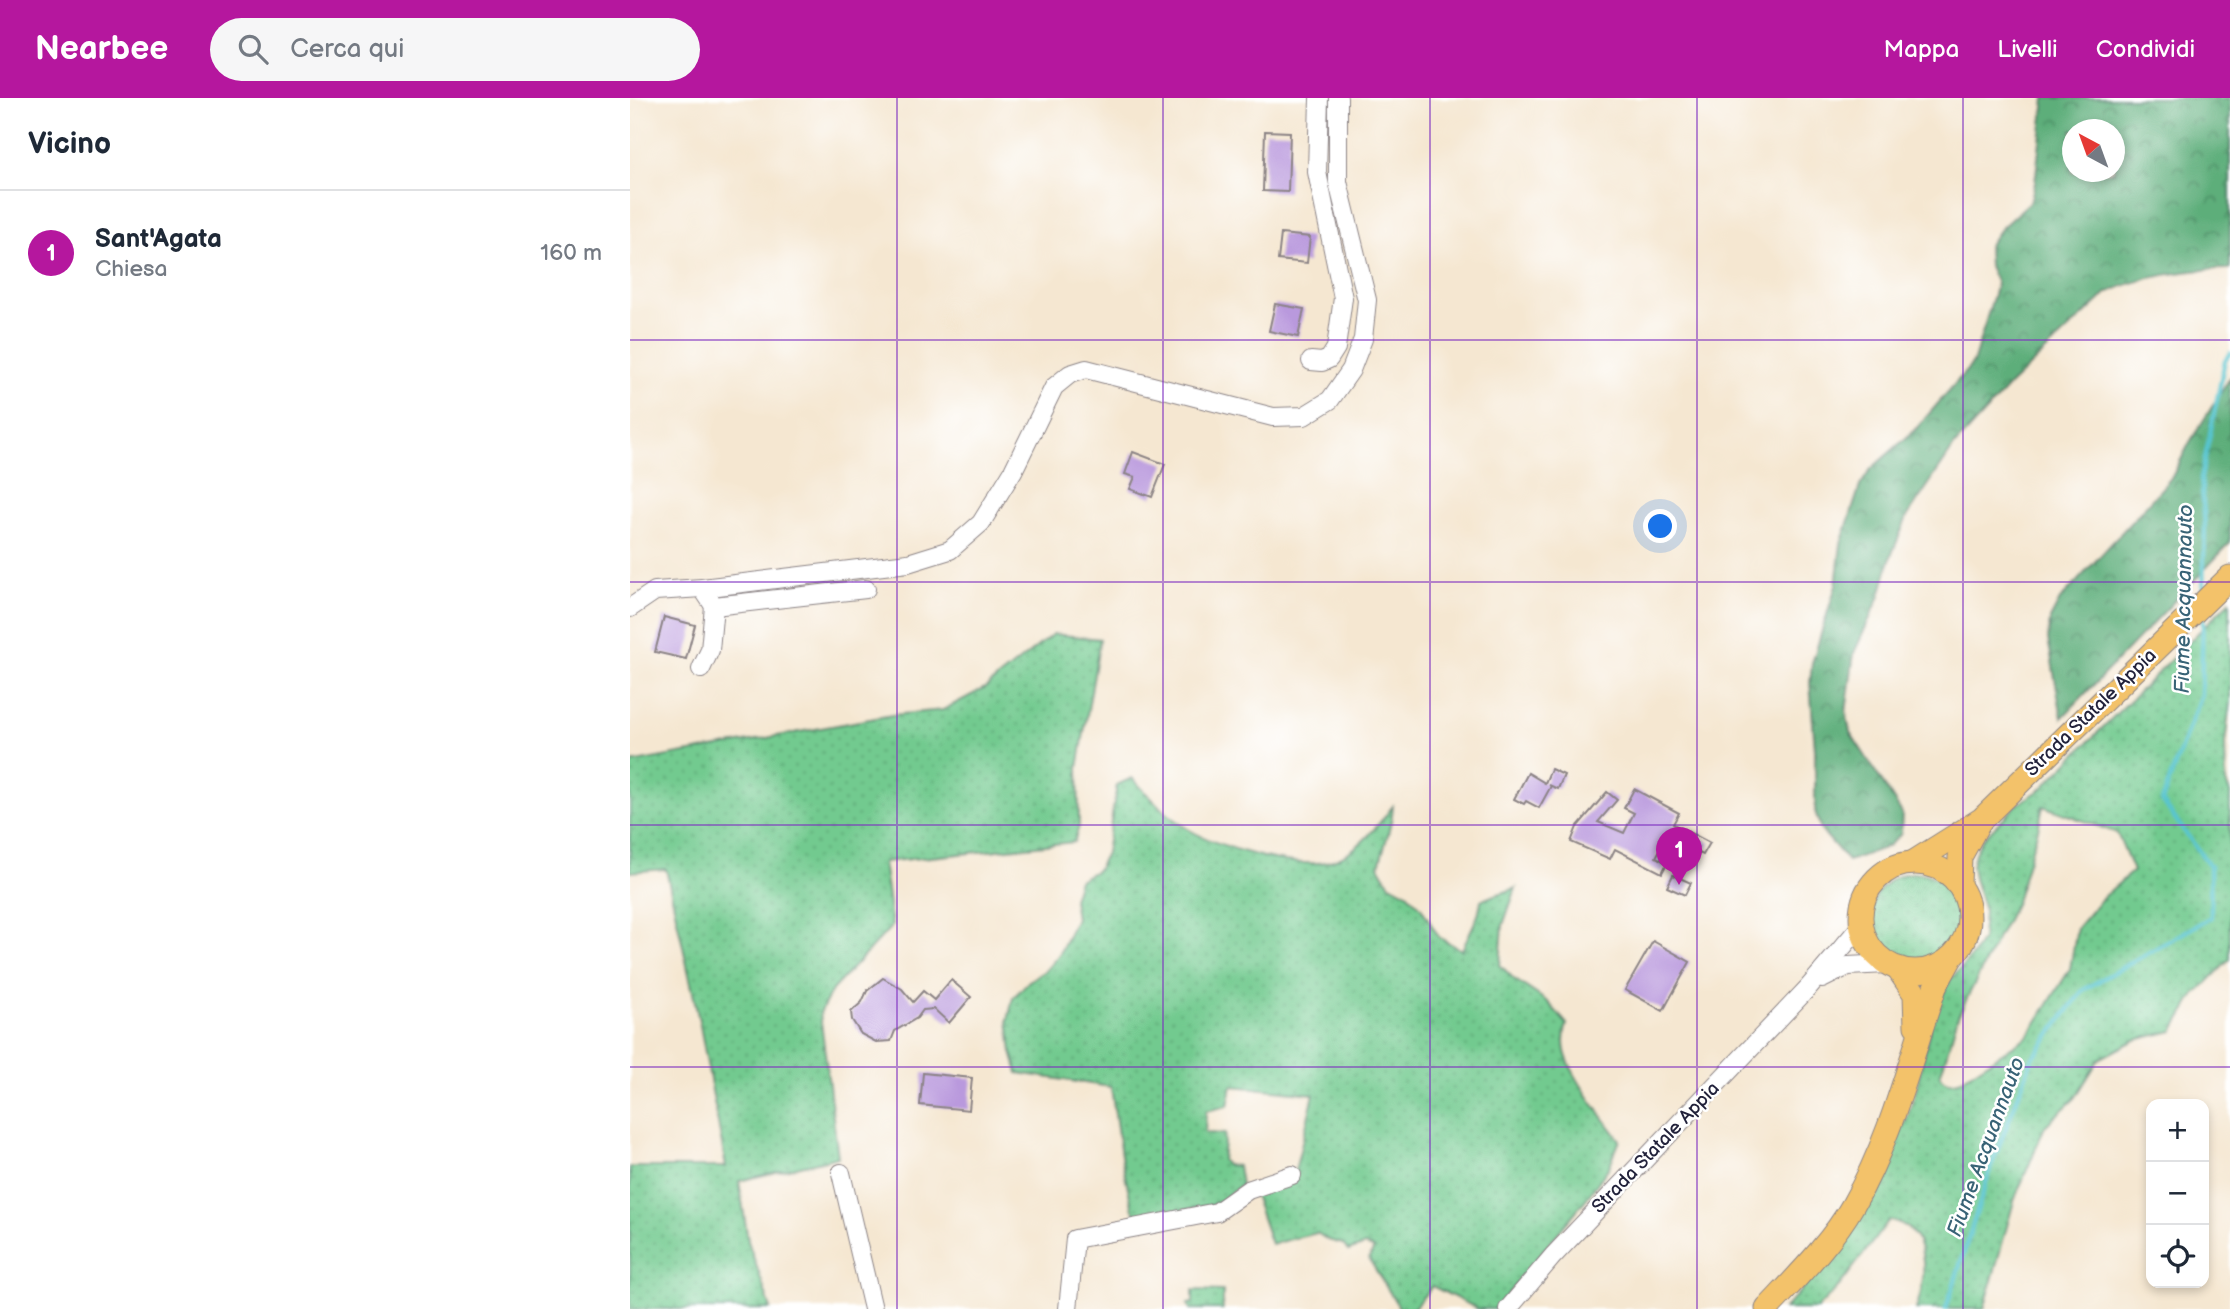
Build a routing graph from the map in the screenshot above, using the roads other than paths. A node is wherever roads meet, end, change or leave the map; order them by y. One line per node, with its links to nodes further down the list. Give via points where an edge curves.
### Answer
1 (1319, 98): 3 (street, via 1317,172 1343,298 1336,348 1329,359)
2 (1338, 98): 5 (street, via 1338,182 1367,300 1363,339 1351,370 1330,400 1304,416 1273,417 1086,369 1054,387 1013,471 981,523 950,550 908,563)
3 (1311, 360)
4 (2222, 585): 10 (main road, Strada Statale Appia)
5 (702, 588): 7 (street); 8 (street, via 655,592)
6 (866, 589): 7 (street)
7 (714, 607): 9 (street, via 710,650)
8 (630, 608)
9 (701, 669)
10 (1982, 819): 11 (main road, Strada Statale Appia); 12 (main road, Strada Statale Appia, via 1960,857)
11 (1912, 863): 12 (main road, via 1938,868); 13 (main road, Strada Statale Appia, via 1875,881 1867,892)
12 (1959, 884): 14 (main road, Strada Statale Appia, via 1966,899 1968,931)
13 (1861, 920): 15 (main road, via 1868,946); 16 (street, Strada Statale Appia)
14 (1951, 958): 15 (main road, Strada Statale Appia, via 1917,972); 17 (main road)
15 (1892, 967): 16 (street, Strada Statale Appia, via 1848,965); 17 (main road, via 1915,994)
16 (1807, 989): 22 (street, Strada Statale Appia)
17 (1914, 1046): 23 (main road, via 1884,1146 1852,1208)
18 (841, 1173): 20 (street)
19 (1292, 1175): 21 (street, via 1248,1190 1217,1212 1075,1239)
20 (873, 1309)
21 (1068, 1309)
22 (1508, 1309)
23 (1767, 1309)

